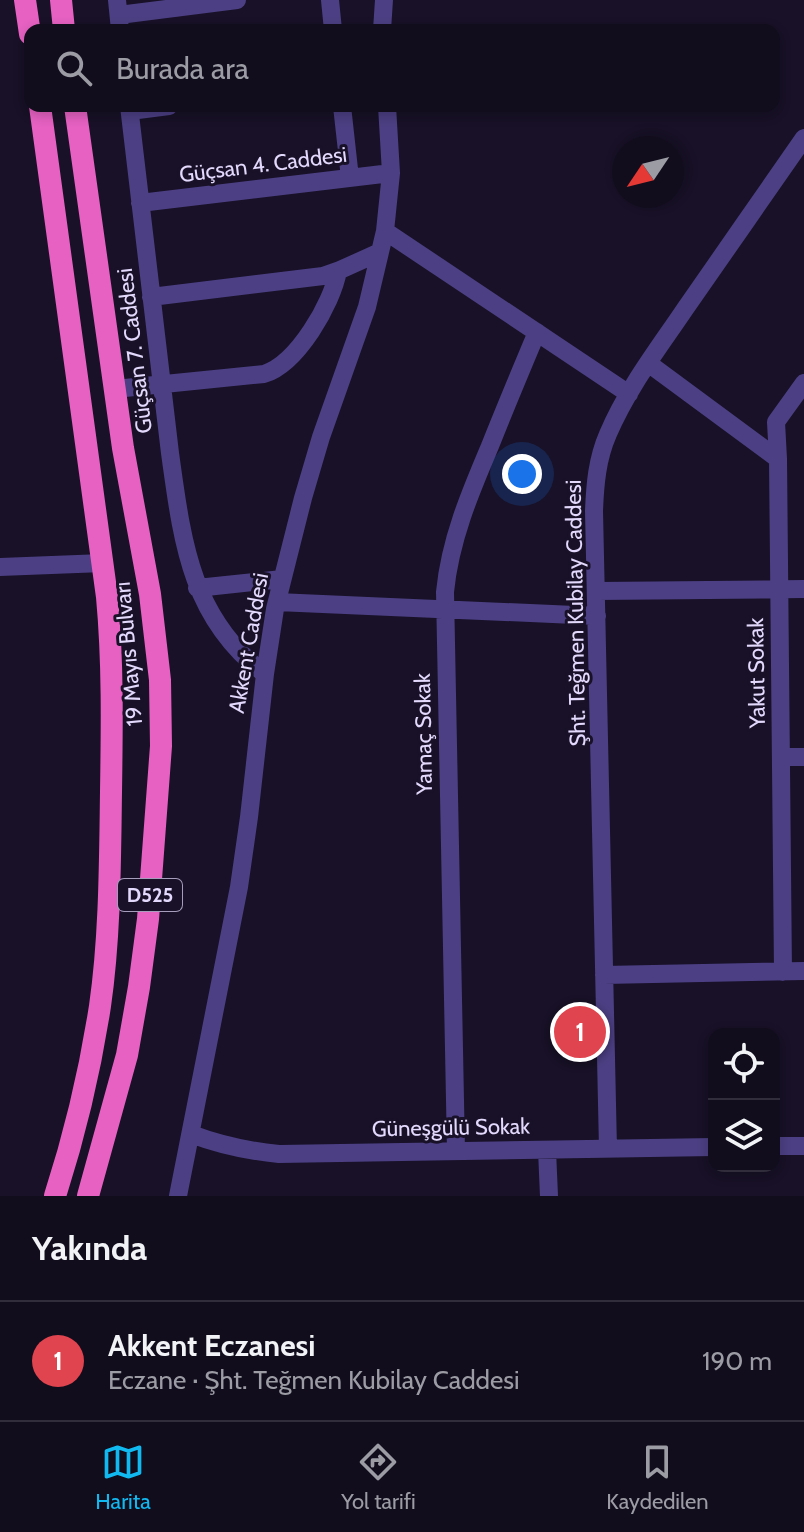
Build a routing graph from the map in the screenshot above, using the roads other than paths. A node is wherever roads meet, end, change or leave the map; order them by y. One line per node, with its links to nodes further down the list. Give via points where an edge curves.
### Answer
1 (25, 0): 7 (highway)
2 (61, 0): 8 (highway)
3 (237, 0): 6 (street)
4 (330, 0): 9 (street)
5 (381, 0): 10 (street)
6 (119, 15)
7 (29, 24)
8 (63, 24)
9 (332, 24)
10 (382, 24)
11 (41, 112): 32 (highway, 19 Mayıs Bulvarı / D525)
12 (76, 112): 28 (highway, 19 Mayıs Bulvarı / D525)
13 (129, 112): 19 (street, Güçsan 7. Caddesi)
14 (343, 112): 18 (street)
15 (387, 112): 17 (street, Akkent Caddesi)
16 (804, 138): 25 (street, Şht. Teğmen Kubilay Caddesi)
17 (391, 173): 18 (street, Güçsan 4. Caddesi); 20 (street, Akkent Caddesi)
18 (350, 178): 19 (street, Güçsan 4. Caddesi)
19 (140, 203): 23 (street, Güçsan 7. Caddesi)
20 (385, 231): 21 (street, Akkent Caddesi); 24 (street)
21 (380, 252): 22 (street); 34 (street, Akkent Caddesi)
22 (338, 271): 23 (street); 27 (street, via 317,321 273,371)
23 (151, 297): 27 (street, Güçsan 7. Caddesi)
24 (537, 332): 29 (street); 40 (street, Yamaç Sokak, via 455,535)
25 (648, 363): 29 (street, Şht. Teğmen Kubilay Caddesi); 31 (street)
26 (804, 383): 30 (street, Yakut Sokak)
27 (162, 384): 28 (street); 35 (street, Güçsan 7. Caddesi, via 176,497)
28 (115, 389): 56 (highway, 19 Mayıs Bulvarı / D525, via 150,594 161,746 139,987 127,1055)
29 (629, 394): 38 (street, Şht. Teğmen Kubilay Caddesi, via 598,463)
30 (797, 402): 31 (street, Yakut Sokak, via 776,422)
31 (778, 459): 36 (street, Yakut Sokak)
32 (103, 563): 33 (street); 55 (highway, 19 Mayıs Bulvarı / D525, via 111,675 107,926 88,1073)
33 (0, 567)
34 (282, 579): 35 (street); 39 (street, Akkent Caddesi)
35 (197, 588): 42 (street, Güçsan 7. Caddesi, via 229,641)
36 (779, 589): 37 (street); 38 (street); 43 (street, Yakut Sokak)
37 (804, 589)
38 (597, 591): 41 (street, Şht. Teğmen Kubilay Caddesi)
39 (277, 602): 40 (street); 42 (street, Akkent Caddesi)
40 (444, 610): 41 (street); 54 (street, Yamaç Sokak)
41 (597, 616): 47 (street, Şht. Teğmen Kubilay Caddesi)
42 (265, 674): 48 (street, Akkent Caddesi, via 239,887)
43 (781, 757): 44 (street); 46 (street, Yakut Sokak)
44 (804, 757)
45 (804, 971): 46 (street)
46 (783, 972): 47 (street)
47 (604, 975): 52 (street, Şht. Teğmen Kubilay Caddesi)
48 (191, 1134): 54 (street, Güneşgülü Sokak, via 251,1152 279,1154); 57 (street, Akkent Caddesi)
49 (780, 1146): 50 (street)
50 (804, 1146)
51 (708, 1147): 52 (street, Güneşgülü Sokak)
52 (608, 1149): 53 (street, Güneşgülü Sokak)
53 (547, 1150): 54 (street, Güneşgülü Sokak); 58 (street)
54 (456, 1151)
55 (55, 1196)
56 (88, 1196)
57 (178, 1196)
58 (549, 1196)

